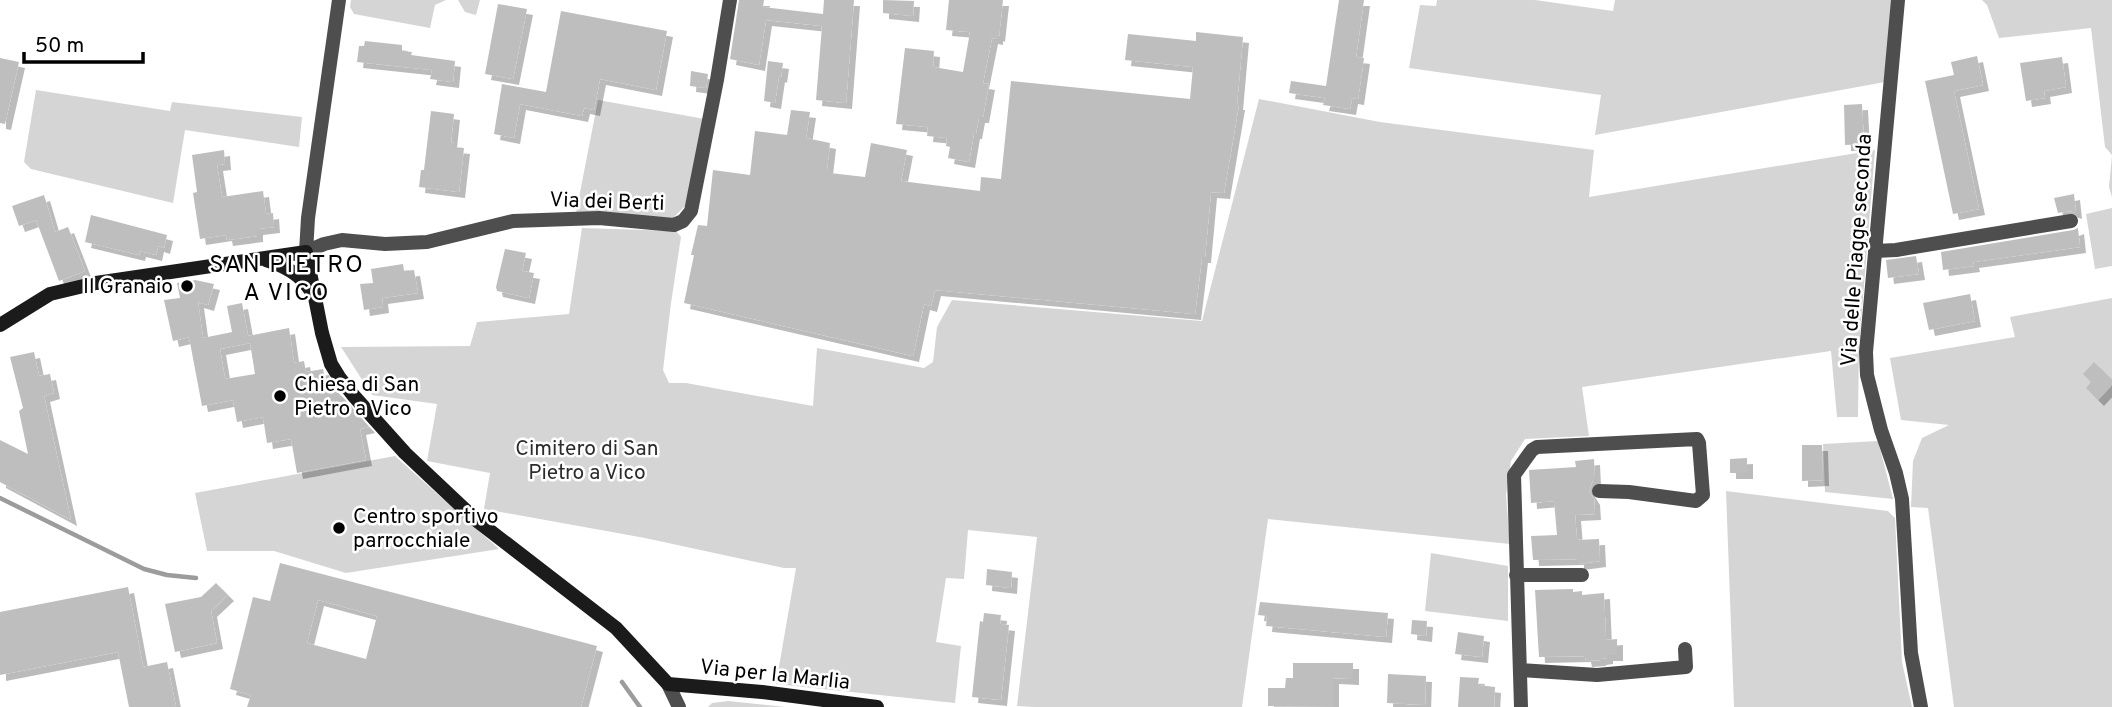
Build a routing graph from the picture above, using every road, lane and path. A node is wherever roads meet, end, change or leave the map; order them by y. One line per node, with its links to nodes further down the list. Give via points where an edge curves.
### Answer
1 (339, 0): 6 (street)
2 (730, 0): 6 (street, Via dei Berti, via 691,211 683,221 674,225 599,218 513,221 427,242 342,240)
3 (1898, 0): 5 (street, Via delle Piagge seconda)
4 (2071, 221): 5 (street)
5 (1875, 251): 19 (street, Via delle Piagge seconda, via 1867,375 1902,499 1911,653)
6 (306, 252): 7 (street); 8 (street)
7 (261, 259): 8 (street, via 299,276); 9 (street, via 50,295)
8 (315, 299): 15 (street, via 331,364 405,453 476,520 616,628)
9 (0, 325)
10 (1599, 491): 11 (street, via 1696,501 1703,495 1698,439 1532,450 1514,475)
11 (1516, 575): 12 (street); 14 (street)
12 (1582, 575)
13 (1685, 649): 14 (street, via 1686,667 1597,675)
14 (1520, 670): 18 (street)
15 (668, 684): 16 (street); 17 (street, Via per la Marlia)
16 (679, 707)
17 (877, 707)
18 (1521, 707)
19 (1921, 707)

